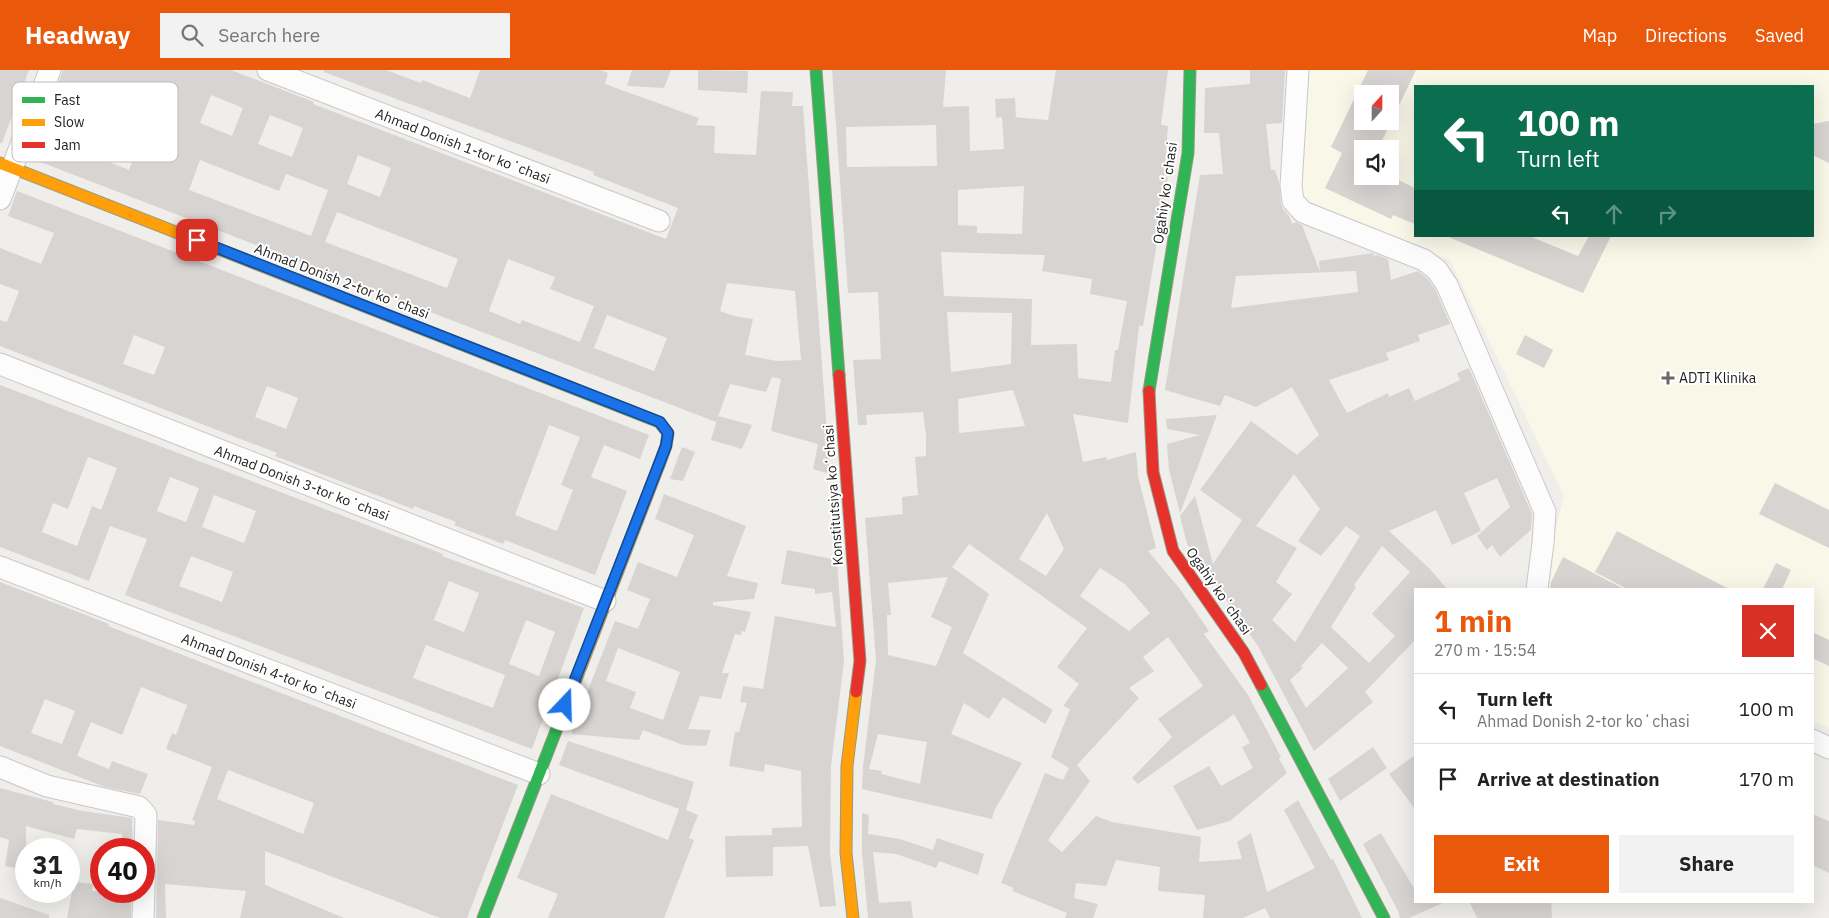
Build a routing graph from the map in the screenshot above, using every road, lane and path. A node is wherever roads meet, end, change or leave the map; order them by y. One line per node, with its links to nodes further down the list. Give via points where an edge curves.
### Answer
1 (50, 70): 6 (street)
2 (268, 70): 10 (street, Ahmad Donish 1-tor koʻchasi)
3 (816, 70): 23 (street, Konstitutsiya koʻchasi, via 860,661 847,766 846,853)
4 (1190, 70): 24 (street, Ogahiy koʻchasi, via 1188,153 1149,385 1154,472 1173,551 1244,653)
5 (1298, 70): 13 (street, via 1291,186 1293,201 1303,212 1424,260 1437,270 1447,286 1545,512)
6 (44, 82)
7 (12, 152): 8 (street)
8 (6, 165): 9 (street); 14 (street, Ahmad Donish 2-tor koʻchasi, via 660,422 668,433 666,446)
9 (0, 199)
10 (659, 221)
11 (0, 364): 14 (street, Ahmad Donish 3-tor koʻchasi)
12 (0, 567): 18 (street, Ahmad Donish 4-tor koʻchasi)
13 (1537, 588)
14 (605, 601): 18 (street)
15 (1814, 741): 16 (street)
16 (1829, 748)
17 (0, 767): 19 (street, via 47,786 139,807 146,814)
18 (539, 774): 22 (street)
19 (145, 838)
20 (144, 903): 21 (street)
21 (143, 918)
22 (483, 918)
23 (853, 918)
24 (1384, 918)

